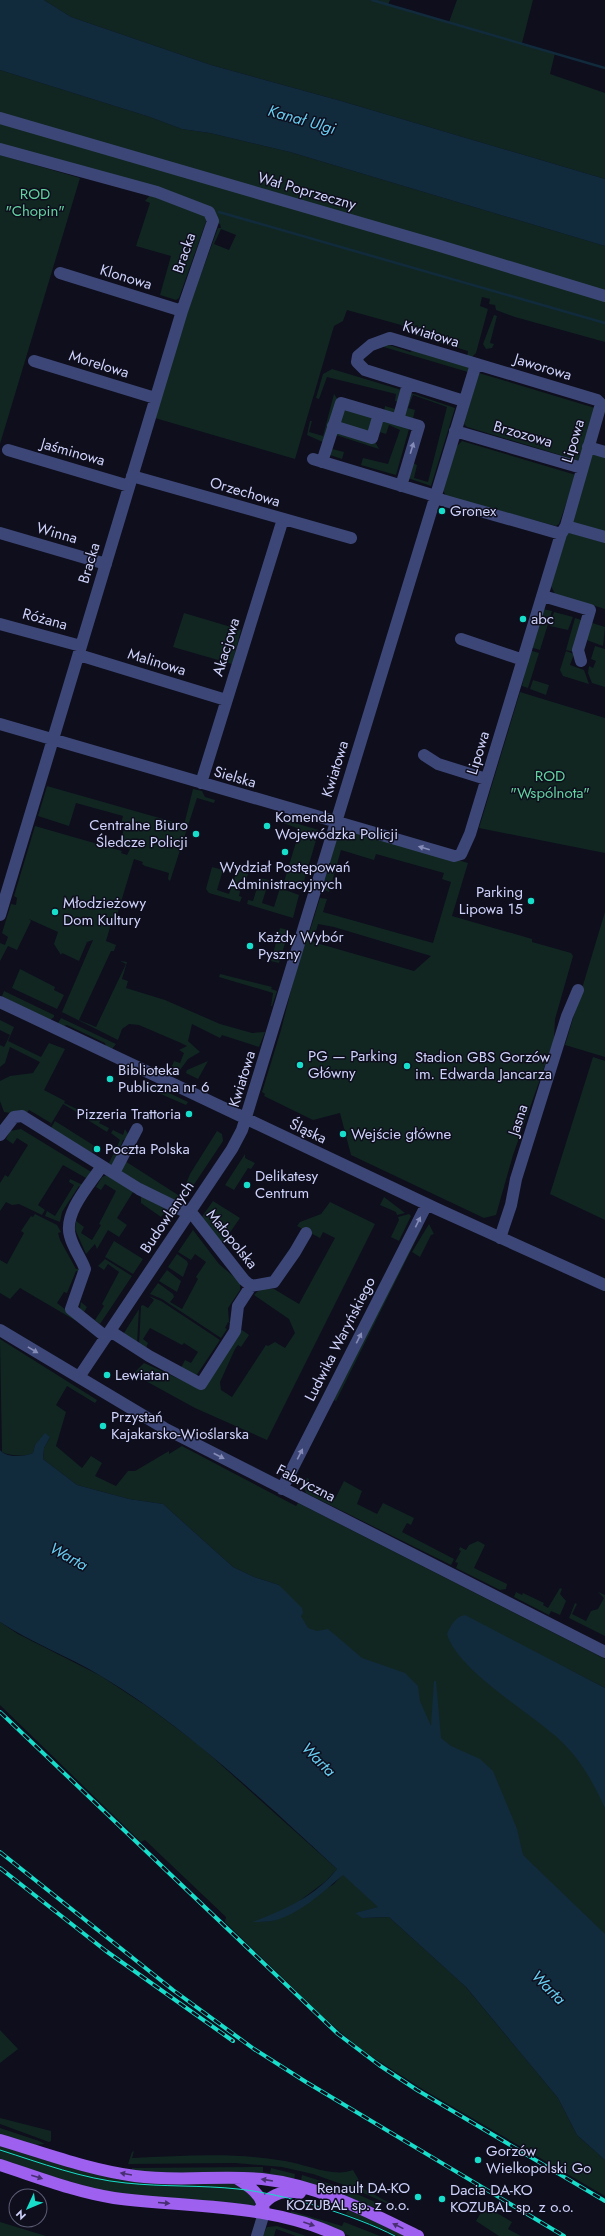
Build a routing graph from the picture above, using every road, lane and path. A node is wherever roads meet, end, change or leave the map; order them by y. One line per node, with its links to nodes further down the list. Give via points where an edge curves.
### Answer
1 (0, 118): 4 (street, Wał Poprzeczny)
2 (0, 149): 5 (street, Bracka, via 156,192 209,212 213,222)
3 (60, 273): 5 (street, Klonowa)
4 (605, 296)
5 (182, 311): 9 (street, Bracka)
6 (34, 361): 9 (street, Morelowa)
7 (476, 364): 8 (street, Kwiatowa, via 390,338 371,345 358,356 362,368); 10 (street, Kwiatowa); 11 (street, Jaworowa)
8 (408, 384): 10 (street, Kwiatowa); 13 (street)
9 (155, 398): 20 (street, Bracka)
10 (464, 401): 15 (street, Kwiatowa)
11 (600, 403): 16 (street, Lipowa)
12 (379, 414): 13 (street); 14 (street, via 341,403); 14 (street, via 372,438)
13 (398, 420): 21 (street, one-way to 13, via 419,426)
14 (333, 426): 21 (street, via 318,461)
15 (455, 432): 19 (street, Brzozowa); 22 (street, Kwiatowa)
16 (588, 447): 18 (street); 19 (street, Lipowa)
17 (8, 450): 20 (street, Jaśminowa)
18 (605, 452)
19 (582, 468): 24 (street, Lipowa)
20 (130, 481): 23 (street, Orzechowa); 28 (street, Bracka)
21 (401, 486): 22 (street)
22 (436, 497): 24 (street); 41 (street, Kwiatowa)
23 (283, 520): 27 (street, Orzechowa); 35 (street, Akacjowa)
24 (563, 530): 26 (street); 29 (street, Lipowa)
25 (0, 533): 28 (street, Winna)
26 (605, 537)
27 (351, 538)
28 (106, 564): 32 (street, Bracka)
29 (543, 596): 33 (street, Lipowa); 34 (street, via 590,610 578,650)
30 (0, 624): 32 (street, Różana)
31 (461, 639): 33 (street)
32 (80, 650): 35 (street, Malinowa); 37 (street, Bracka)
33 (523, 660): 39 (street, Lipowa)
34 (581, 661)
35 (226, 700): 40 (street, Akacjowa)
36 (0, 724): 37 (street, Sielska)
37 (54, 740): 40 (street, Sielska); 43 (street, Bracka)
38 (424, 755): 39 (street, via 438,764)
39 (486, 779): 42 (street, Lipowa, via 466,848)
40 (201, 783): 41 (street, Sielska)
41 (336, 822): 42 (street, Sielska, one-way to 41, via 454,856); 46 (street, Kwiatowa)
42 (461, 854)
43 (0, 915)
44 (578, 990): 54 (street, Jasna, via 567,1016)
45 (0, 1002): 46 (street, Śląska)
46 (246, 1119): 51 (street, Śląska); 52 (street, Budowlanych, via 235,1143)
47 (137, 1129): 50 (street)
48 (0, 1135): 49 (street, Małopolska, via 14,1117 22,1116)
49 (102, 1166): 50 (street, Małopolska); 58 (street, via 70,1215 68,1225 72,1242 85,1269 71,1309)
50 (114, 1173): 52 (street, Małopolska, via 148,1194)
51 (427, 1204): 54 (street, Śląska); 60 (street, Ludwika Waryńskiego, one-way to 51)
52 (189, 1213): 56 (street, Małopolska, via 198,1220); 58 (street, Budowlanych)
53 (306, 1233): 56 (street, Małopolska, via 296,1252 274,1282)
54 (500, 1238): 55 (street, Śląska)
55 (605, 1285)
56 (251, 1286): 58 (street, Małopolska, via 238,1306 235,1331 201,1384)
57 (0, 1330): 59 (street, Fabryczna, one-way to 59)
58 (108, 1334): 59 (street, Budowlanych)
59 (79, 1377): 60 (street, Fabryczna, one-way to 60, via 164,1428)
60 (282, 1489): 61 (street, Fabryczna)
61 (605, 1652)
62 (0, 2140): 64 (main road, one-way to 62, via 136,2176 90,2167)
63 (0, 2165): 66 (main road, one-way to 66, via 108,2196)
64 (235, 2177): 65 (main road, one-way to 64, via 328,2194 294,2185); 66 (main road, via 254,2192)
65 (345, 2202): 66 (main road, via 287,2191 273,2196); 69 (main road, one-way to 65)
66 (262, 2209): 67 (street); 68 (main road, one-way to 68)
67 (256, 2236)
68 (338, 2236)
69 (418, 2236)

